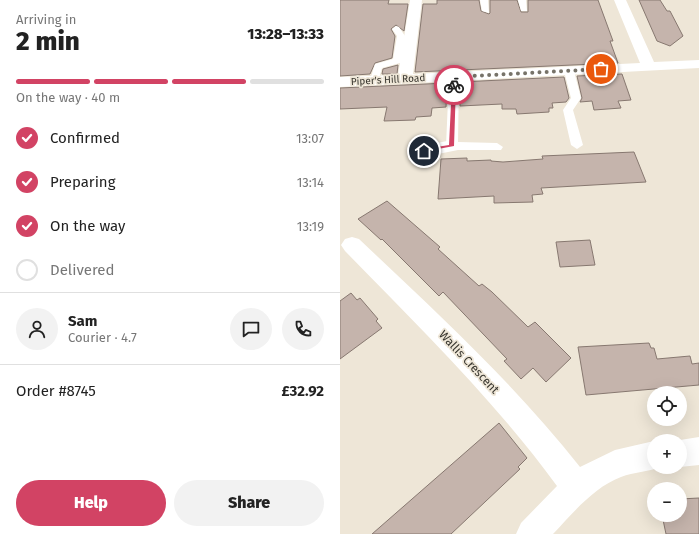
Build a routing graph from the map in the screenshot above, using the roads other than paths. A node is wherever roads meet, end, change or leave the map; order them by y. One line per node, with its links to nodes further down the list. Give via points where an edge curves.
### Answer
1 (416, 0): 12 (street)
2 (484, 0): 6 (lane)
3 (522, 0): 5 (lane)
4 (620, 0): 9 (street)
5 (524, 9)
6 (486, 11)
7 (396, 29): 13 (lane, via 401,36 397,61 378,66)
8 (699, 64): 9 (street, Piper's Hill Road)
9 (649, 66): 10 (street, Piper's Hill Road)
10 (569, 71): 11 (street, Piper's Hill Road); 15 (lane, via 576,98 568,110)
11 (454, 77): 12 (street, Piper's Hill Road); 16 (lane)
12 (405, 79): 13 (street, Piper's Hill Road)
13 (375, 80): 14 (street, Piper's Hill Road)
14 (340, 82)
15 (577, 145)
16 (452, 146): 17 (lane); 18 (street)
17 (497, 147)
18 (424, 151)
19 (352, 245): 23 (street, Wallis Crescent, via 453,344 551,454)
20 (699, 451): 21 (street)
21 (687, 452)
22 (647, 457): 23 (street, via 635,458 601,470)
23 (576, 487): 24 (street)
24 (532, 534)

